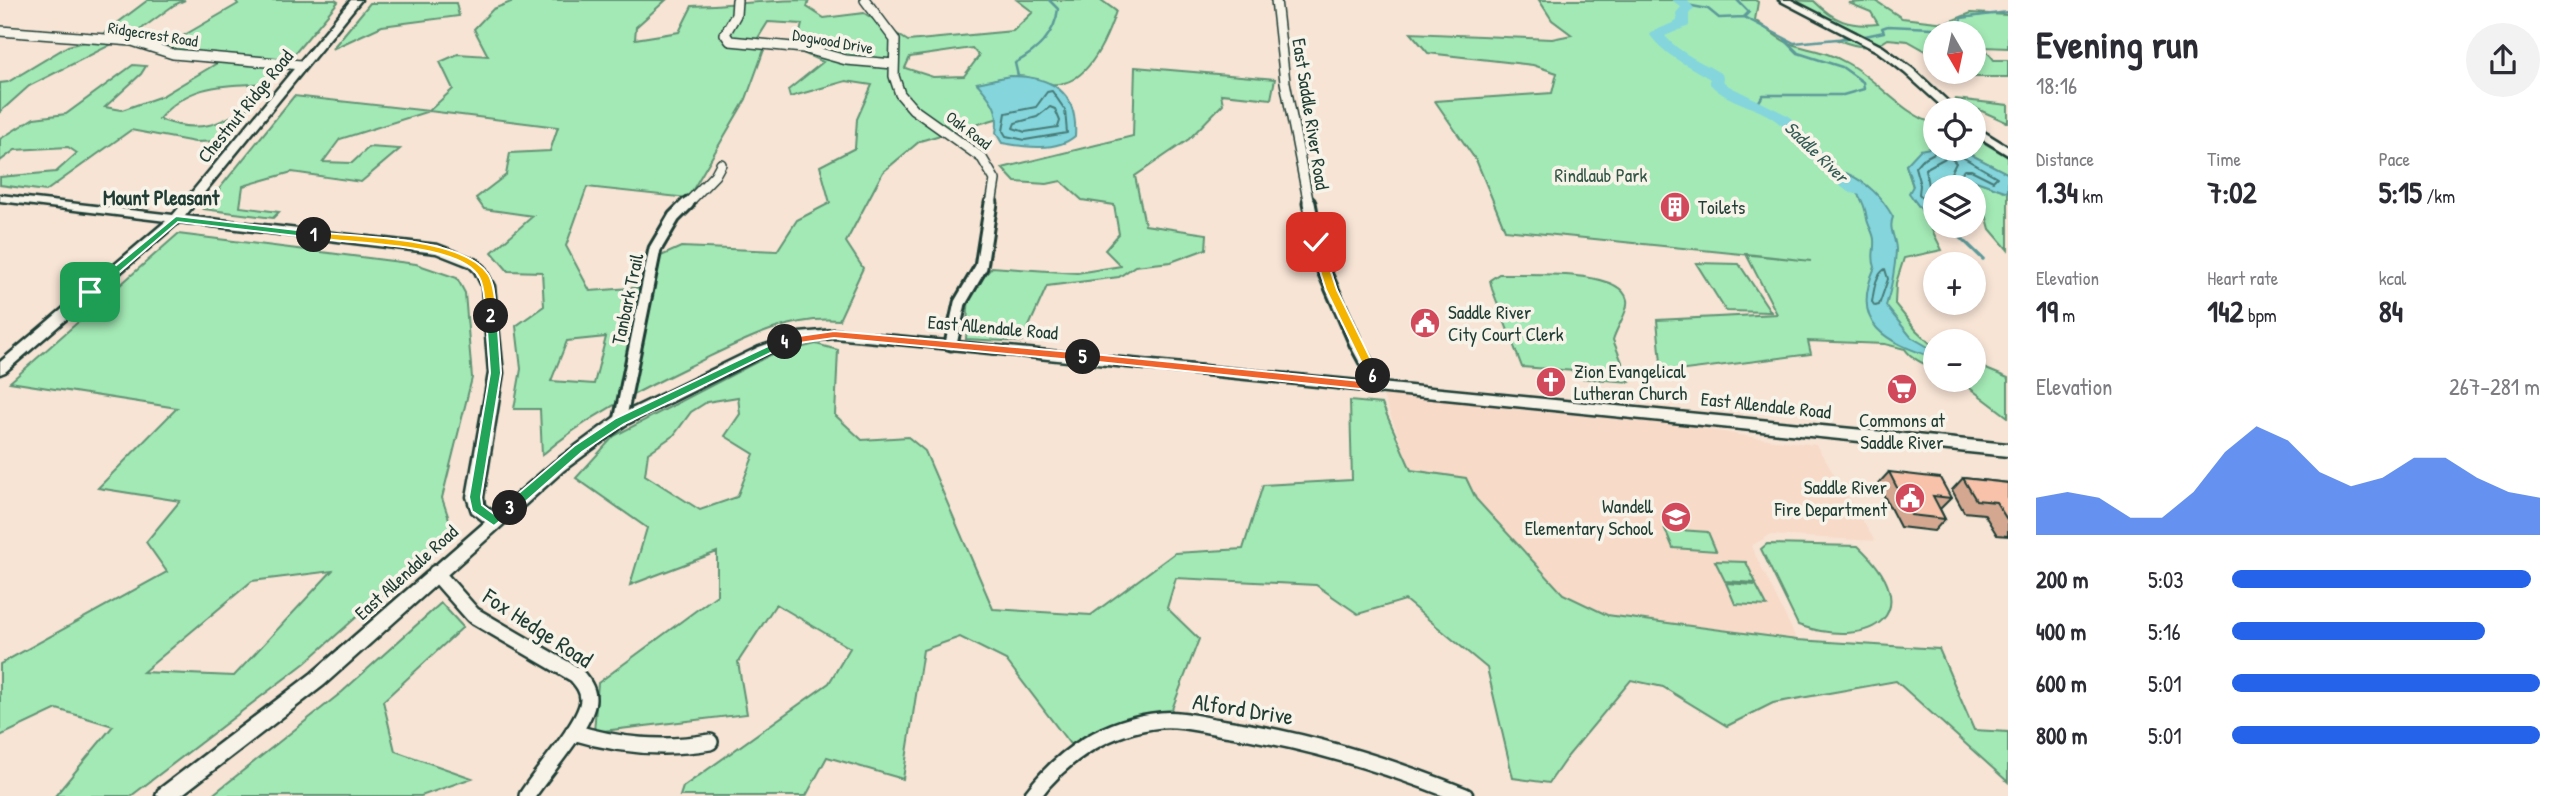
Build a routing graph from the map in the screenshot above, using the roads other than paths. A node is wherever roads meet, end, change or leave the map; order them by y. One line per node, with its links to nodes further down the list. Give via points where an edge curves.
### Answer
1 (356, 0): 8 (main road, Chestnut Ridge Road)
2 (737, 0): 7 (street, Dogwood Drive, via 736,15 725,34 730,41)
3 (865, 0): 7 (street, Oak Road, via 893,34 897,47)
4 (1276, 0): 17 (street, East Saddle River Road, via 1285,82 1321,264)
5 (1784, 0): 9 (main road, via 1880,49)
6 (0, 32): 8 (street, Ridgecrest Road, via 132,41 173,54)
7 (894, 64): 15 (street, Oak Road, via 896,85 905,101 982,158 995,180 981,267 960,303)
8 (301, 65): 14 (main road, Chestnut Ridge Road)
9 (1939, 98)
10 (1986, 137): 11 (main road)
11 (2008, 152)
12 (721, 164): 18 (street, Tanbark Trail, via 674,218 655,249)
13 (0, 198): 14 (main road)
14 (176, 219): 16 (main road, Chestnut Ridge Road); 20 (main road, via 438,249 472,262 488,285 496,356 475,497 477,508)
15 (951, 344): 17 (main road, East Allendale Road); 18 (main road, East Allendale Road, via 834,334 799,338 764,350)
16 (0, 369)
17 (1379, 387): 19 (main road, East Allendale Road)
18 (620, 421): 20 (main road, East Allendale Road, via 578,449)
19 (2008, 450)
20 (494, 521): 21 (main road, East Allendale Road)
21 (436, 573): 22 (street, Fox Hedge Road, via 473,615 582,680 589,698); 24 (main road, East Allendale Road, via 317,679)
22 (573, 732): 23 (street, via 598,741 648,748); 25 (street, Fox Hedge Road)
23 (710, 742)
24 (165, 796)
25 (527, 796)
26 (1032, 796): 27 (street, Alford Drive, via 1049,773 1086,744 1132,725 1164,720 1332,749)
27 (1465, 796)

